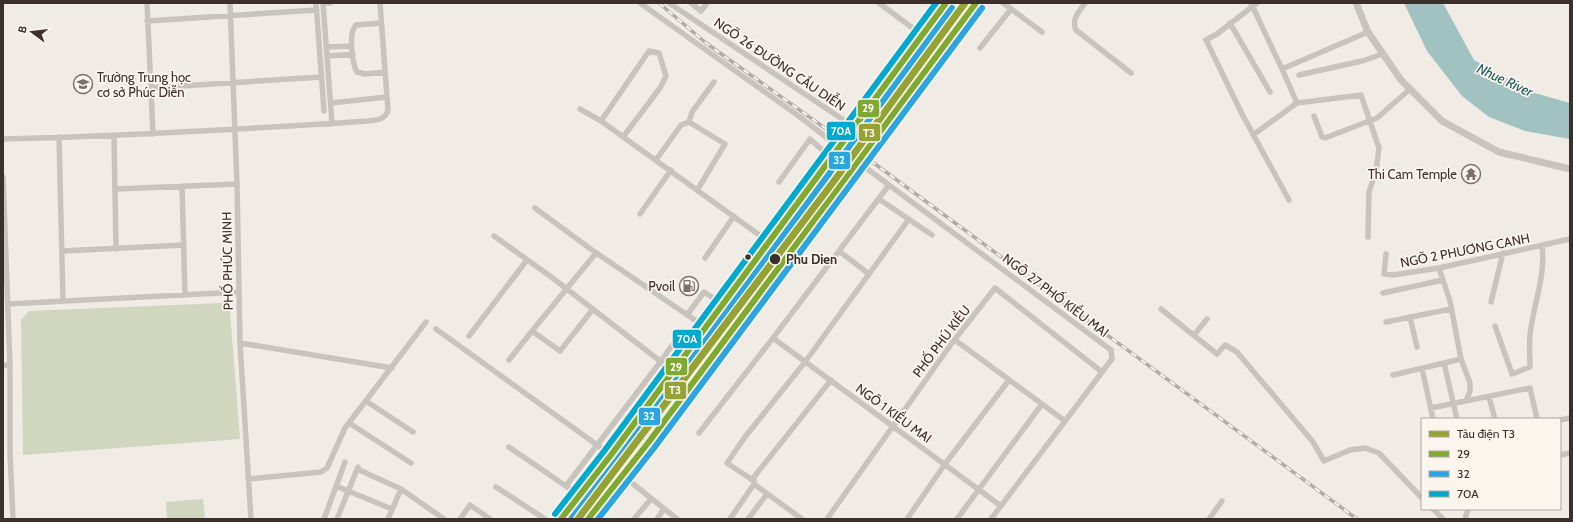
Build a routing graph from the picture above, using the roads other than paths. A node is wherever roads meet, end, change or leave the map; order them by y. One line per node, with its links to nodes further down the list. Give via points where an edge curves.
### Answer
1 (147, 3): 22 (street)
2 (230, 3): 21 (street, PHỐ PHÚC MINH)
3 (316, 3): 19 (street)
4 (323, 3): 5 (street); 29 (street)
5 (330, 3)
6 (380, 3): 23 (street)
7 (640, 3): 65 (street, via 800,117)
8 (669, 3): 20 (street, NGÕ 26 ĐƯỜNG CẦU DIỄN)
9 (692, 3): 10 (street, via 701,11); 20 (street)
10 (707, 3)
11 (878, 3): 27 (street)
12 (946, 3): 27 (highway)
13 (976, 3): 46 (highway)
14 (1003, 3): 18 (street)
15 (1085, 3): 36 (street, via 1074,19 1076,30)
16 (1356, 3): 26 (street)
17 (1253, 4): 24 (street); 34 (street)
18 (1011, 9): 25 (street); 30 (street)
19 (317, 10): 21 (street); 38 (street)
20 (685, 13): 56 (street, NGÕ 26 ĐƯỜNG CẦU DIỄN)
21 (230, 15): 22 (street); 40 (street, PHỐ PHÚC MINH)
22 (148, 21): 42 (street)
23 (381, 23): 28 (street, via 356,25 351,33); 35 (street)
24 (1230, 23): 44 (street); 59 (street, via 1206,40)
25 (1042, 32)
26 (1368, 32): 32 (street); 34 (street)
27 (922, 36): 41 (highway)
28 (352, 46): 29 (street); 31 (street)
29 (327, 47): 33 (street)
30 (980, 48)
31 (353, 54): 33 (street); 35 (street, via 357,72)
32 (1383, 54): 37 (street); 43 (street)
33 (328, 56): 47 (street)
34 (1282, 69): 48 (street)
35 (385, 72): 45 (street)
36 (1131, 73)
37 (1299, 75)
38 (321, 77): 40 (street); 50 (street)
39 (714, 82): 54 (street, via 692,112)
40 (233, 83): 42 (street); 57 (street, PHỐ PHÚC MINH)
41 (885, 85): 46 (highway); 56 (highway)
42 (150, 88): 58 (street)
43 (1410, 89): 52 (street); 70 (street, via 1442,121 1483,145 1515,157)
44 (1270, 92)
45 (387, 97): 47 (street); 55 (street, via 387,115 382,118)
46 (904, 100): 66 (highway)
47 (331, 103): 55 (street)
48 (1297, 103): 52 (street, via 1359,94); 59 (street)
49 (580, 109): 53 (street)
50 (324, 111)
51 (1314, 116): 52 (street, via 1322,137 1325,138)
52 (1371, 120): 87 (street, via 1379,148 1369,192)
53 (601, 121): 62 (street); 62 (street, via 649,51 659,53 666,76 660,88)
54 (689, 122): 68 (street, via 681,125); 78 (street, via 726,144)
55 (332, 124): 57 (street)
56 (854, 127): 64 (highway)
57 (235, 130): 58 (street); 74 (street, PHỐ PHÚC MINH)
58 (153, 134): 60 (street)
59 (1253, 135): 80 (street)
60 (114, 136): 61 (street); 77 (street)
61 (59, 137): 63 (street); 93 (street)
62 (623, 137): 68 (street)
63 (3, 138)
64 (846, 138): 65 (highway); 66 (highway)
65 (839, 148): 67 (highway); 69 (highway)
66 (866, 151): 69 (highway)
67 (831, 158): 73 (street, via 810,139); 89 (highway)
68 (656, 160): 71 (street)
69 (858, 162): 75 (street, NGÕ 27 PHỐ KIỀU MAI); 169 (highway)
70 (1570, 169)
71 (671, 170): 78 (street); 82 (street)
72 (3, 177): 102 (street)
73 (779, 182)
74 (237, 184): 76 (street); 105 (street, PHỐ PHÚC MINH)
75 (889, 185): 79 (street); 141 (street, NGÕ 27 PHỐ KIỀU MAI, via 1111,350 1112,359)
76 (182, 186): 77 (street); 90 (street)
77 (116, 189): 92 (street)
78 (698, 189): 83 (street)
79 (879, 199): 84 (street); 94 (street)
80 (1289, 200)
81 (535, 208): 95 (street)
82 (640, 214)
83 (734, 216): 89 (street); 98 (street)
84 (909, 219): 85 (street); 101 (street)
85 (932, 235)
86 (494, 236): 99 (street)
87 (1368, 237)
88 (1570, 239): 91 (street, NGÕ 2 PHƯƠNG CANH)
89 (769, 242): 111 (highway)
90 (184, 245): 92 (street); 107 (street)
91 (1542, 246): 96 (street, NGÕ 2 PHƯƠNG CANH); 120 (street, via 1544,262 1530,336 1530,366 1512,374)
92 (116, 249): 93 (street)
93 (62, 251): 108 (street)
94 (839, 251): 101 (street); 126 (street)
95 (596, 253): 104 (street); 115 (street)
96 (1503, 253): 100 (street, NGÕ 2 PHƯƠNG CANH); 109 (street)
97 (1386, 254): 100 (street, NGÕ 2 PHƯƠNG CANH, via 1385,275)
98 (705, 258)
99 (527, 260): 104 (street); 125 (street)
100 (1439, 268): 103 (street)
101 (869, 274): 134 (street)
102 (5, 279): 110 (street)
103 (1443, 280): 106 (street); 114 (street)
104 (567, 289): 112 (street); 123 (street)
105 (239, 292): 107 (street); 129 (street, PHỐ PHÚC MINH)
106 (1383, 293)
107 (185, 295): 108 (street)
108 (63, 301): 110 (street)
109 (1491, 302)
110 (8, 304): 137 (street)
111 (723, 304): 115 (street, via 704,292); 121 (highway)
112 (593, 309): 123 (street, via 560,351); 133 (street)
113 (1161, 309): 124 (street)
114 (1451, 309): 116 (street); 131 (street)
115 (687, 315): 121 (street)
116 (1410, 317): 119 (street); 130 (street)
117 (1207, 319): 124 (street)
118 (426, 322): 138 (street)
119 (1386, 322)
120 (1495, 326)
121 (706, 327): 128 (highway)
122 (436, 329): 161 (street)
123 (532, 331): 132 (street)
124 (1194, 335): 180 (street, via 1217,354 1226,345 1237,352 1313,442 1324,461 1350,450 1363,448 1379,453)
125 (469, 336)
126 (773, 338): 134 (street, NGÕ 1 KIỀU MAI); 160 (street)
127 (955, 340): 141 (street, PHỐ PHÚ KIỀU, via 995,288); 144 (street); 158 (street, PHỐ PHÚ KIỀU)
128 (696, 341): 133 (street, via 682,331); 140 (highway)
129 (240, 343): 138 (street); 170 (street, PHỐ PHÚC MINH)
130 (1417, 347)
131 (1462, 359): 135 (street); 148 (street, via 1471,387)
132 (509, 360)
133 (661, 361): 140 (street); 161 (street)
134 (805, 362): 143 (street, NGÕ 1 KIỀU MAI); 171 (street, via 745,436 727,463)
135 (1444, 363): 139 (street); 150 (street)
136 (3, 365): 137 (street)
137 (10, 366): 145 (street)
138 (392, 368): 147 (street)
139 (1422, 368): 142 (street); 151 (street)
140 (673, 371): 165 (highway)
141 (1102, 372): 156 (street, NGÕ 27 PHỐ KIỀU MAI)
142 (1393, 375)
143 (830, 380): 158 (street, NGÕ 1 KIỀU MAI); 171 (street, via 754,477)
144 (1009, 380): 149 (street); 168 (street)
145 (6, 396): 164 (street)
146 (1489, 397): 148 (street); 154 (street); 155 (street, via 1530,388)
147 (366, 401): 157 (street); 159 (street)
148 (1466, 401): 150 (street)
149 (1042, 404): 156 (street); 176 (street)
150 (1454, 404): 151 (street); 153 (street)
151 (1431, 408): 152 (street)
152 (1433, 418)
153 (1457, 418)
154 (1495, 418)
155 (1537, 418)
156 (1065, 421): 183 (street, NGÕ 27 PHỐ KIỀU MAI)
157 (349, 423): 167 (street); 170 (street, via 327,468 322,472)
158 (893, 425): 168 (street, NGÕ 1 KIỀU MAI); 204 (street, PHỐ PHÚ KIỀU)
159 (413, 432)
160 (698, 432)
161 (597, 446): 165 (street); 173 (street)
162 (509, 447): 173 (street)
163 (3, 452): 164 (street)
164 (10, 454): 187 (street)
165 (611, 455): 179 (highway)
166 (345, 462): 172 (street)
167 (411, 463)
168 (945, 464): 176 (street, NGÕ 1 KIỀU MAI); 205 (street)
169 (622, 475): 181 (street); 197 (highway)
170 (248, 479): 188 (street, PHỐ PHÚC MINH)
171 (754, 483): 178 (street); 201 (street)
172 (336, 486): 177 (street); 189 (street)
173 (566, 486): 179 (street)
174 (496, 487): 195 (street)
175 (401, 489): 177 (street, via 358,468); 184 (street); 192 (street)
176 (979, 489): 183 (street, NGÕ 1 KIỀU MAI); 206 (street)
177 (348, 490): 184 (street); 190 (street)
178 (767, 494): 202 (street); 203 (street)
179 (580, 495): 196 (highway)
180 (1421, 497)
181 (651, 499): 185 (street); 198 (street)
182 (1222, 501): 208 (street)
183 (1001, 506): 207 (street, NGÕ 27 PHỐ KIỀU MAI)
184 (392, 508): 191 (street)
185 (664, 509): 199 (street); 200 (street)
186 (1434, 510): 209 (street)
187 (14, 519)
188 (251, 519)
189 (324, 519)
190 (337, 519)
191 (388, 519)
192 (444, 519)
193 (460, 519): 194 (street, via 470,505)
194 (490, 519)
195 (545, 519)
196 (561, 519)
197 (588, 519)
198 (634, 519)
199 (657, 519)
200 (677, 519)
201 (730, 519)
202 (748, 519)
203 (802, 519)
204 (827, 519)
205 (907, 519)
206 (957, 519)
207 (991, 519)
208 (1209, 519)
209 (1443, 519)

